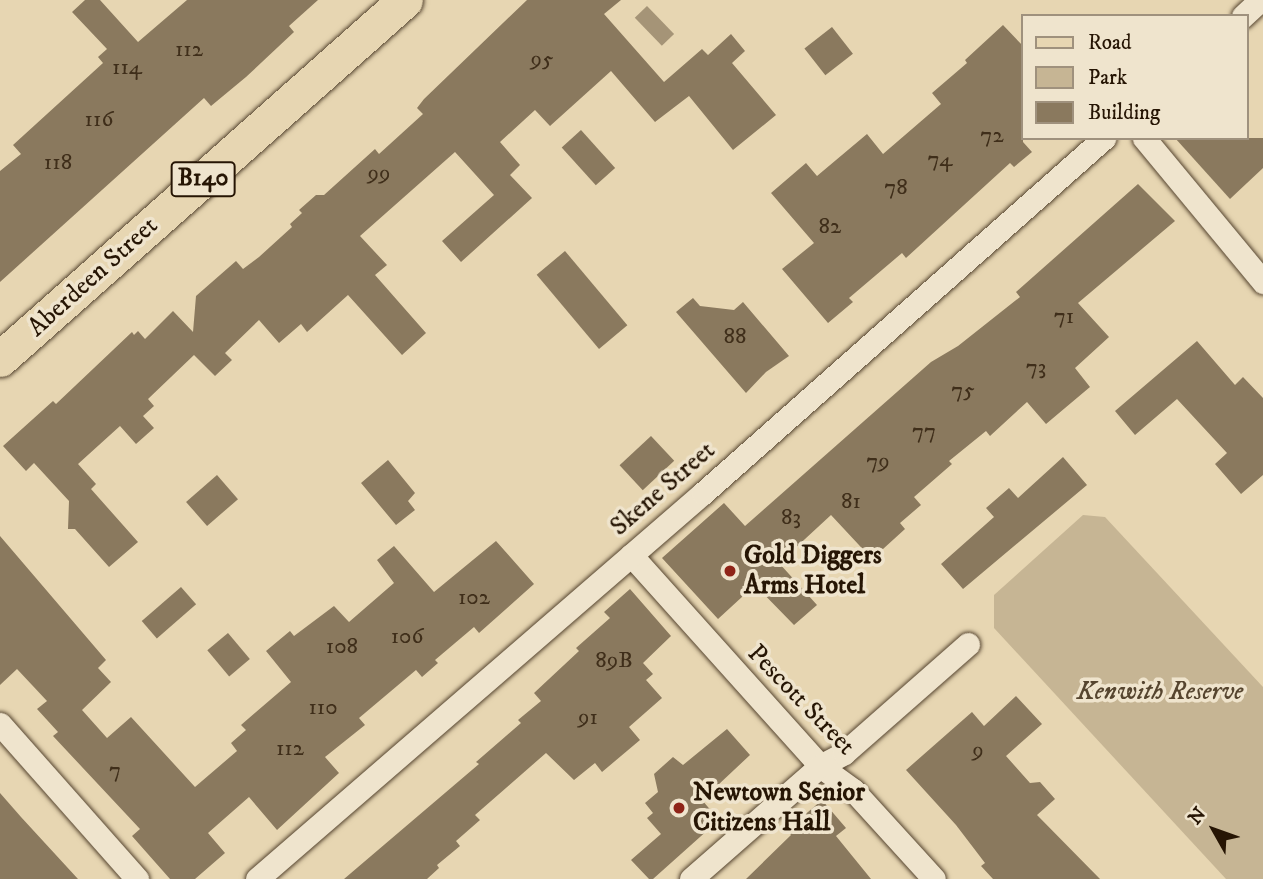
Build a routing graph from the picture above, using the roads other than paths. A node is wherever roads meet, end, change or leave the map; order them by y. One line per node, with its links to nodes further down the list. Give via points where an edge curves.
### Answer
1 (405, 0): 7 (main road, Aberdeen Street / B140)
2 (1261, 0): 3 (street)
3 (1245, 14)
4 (1102, 140): 8 (street, Skene Street)
5 (1146, 140): 6 (street)
6 (1263, 282)
7 (0, 359)
8 (631, 555): 11 (street, Pescott Street); 13 (street, Skene Street)
9 (968, 644): 11 (street, via 844,753)
10 (0, 724): 12 (street)
11 (820, 766): 14 (street); 15 (street, Pescott Street, via 853,790)
12 (137, 879)
13 (257, 879)
14 (691, 879)
15 (934, 879)

